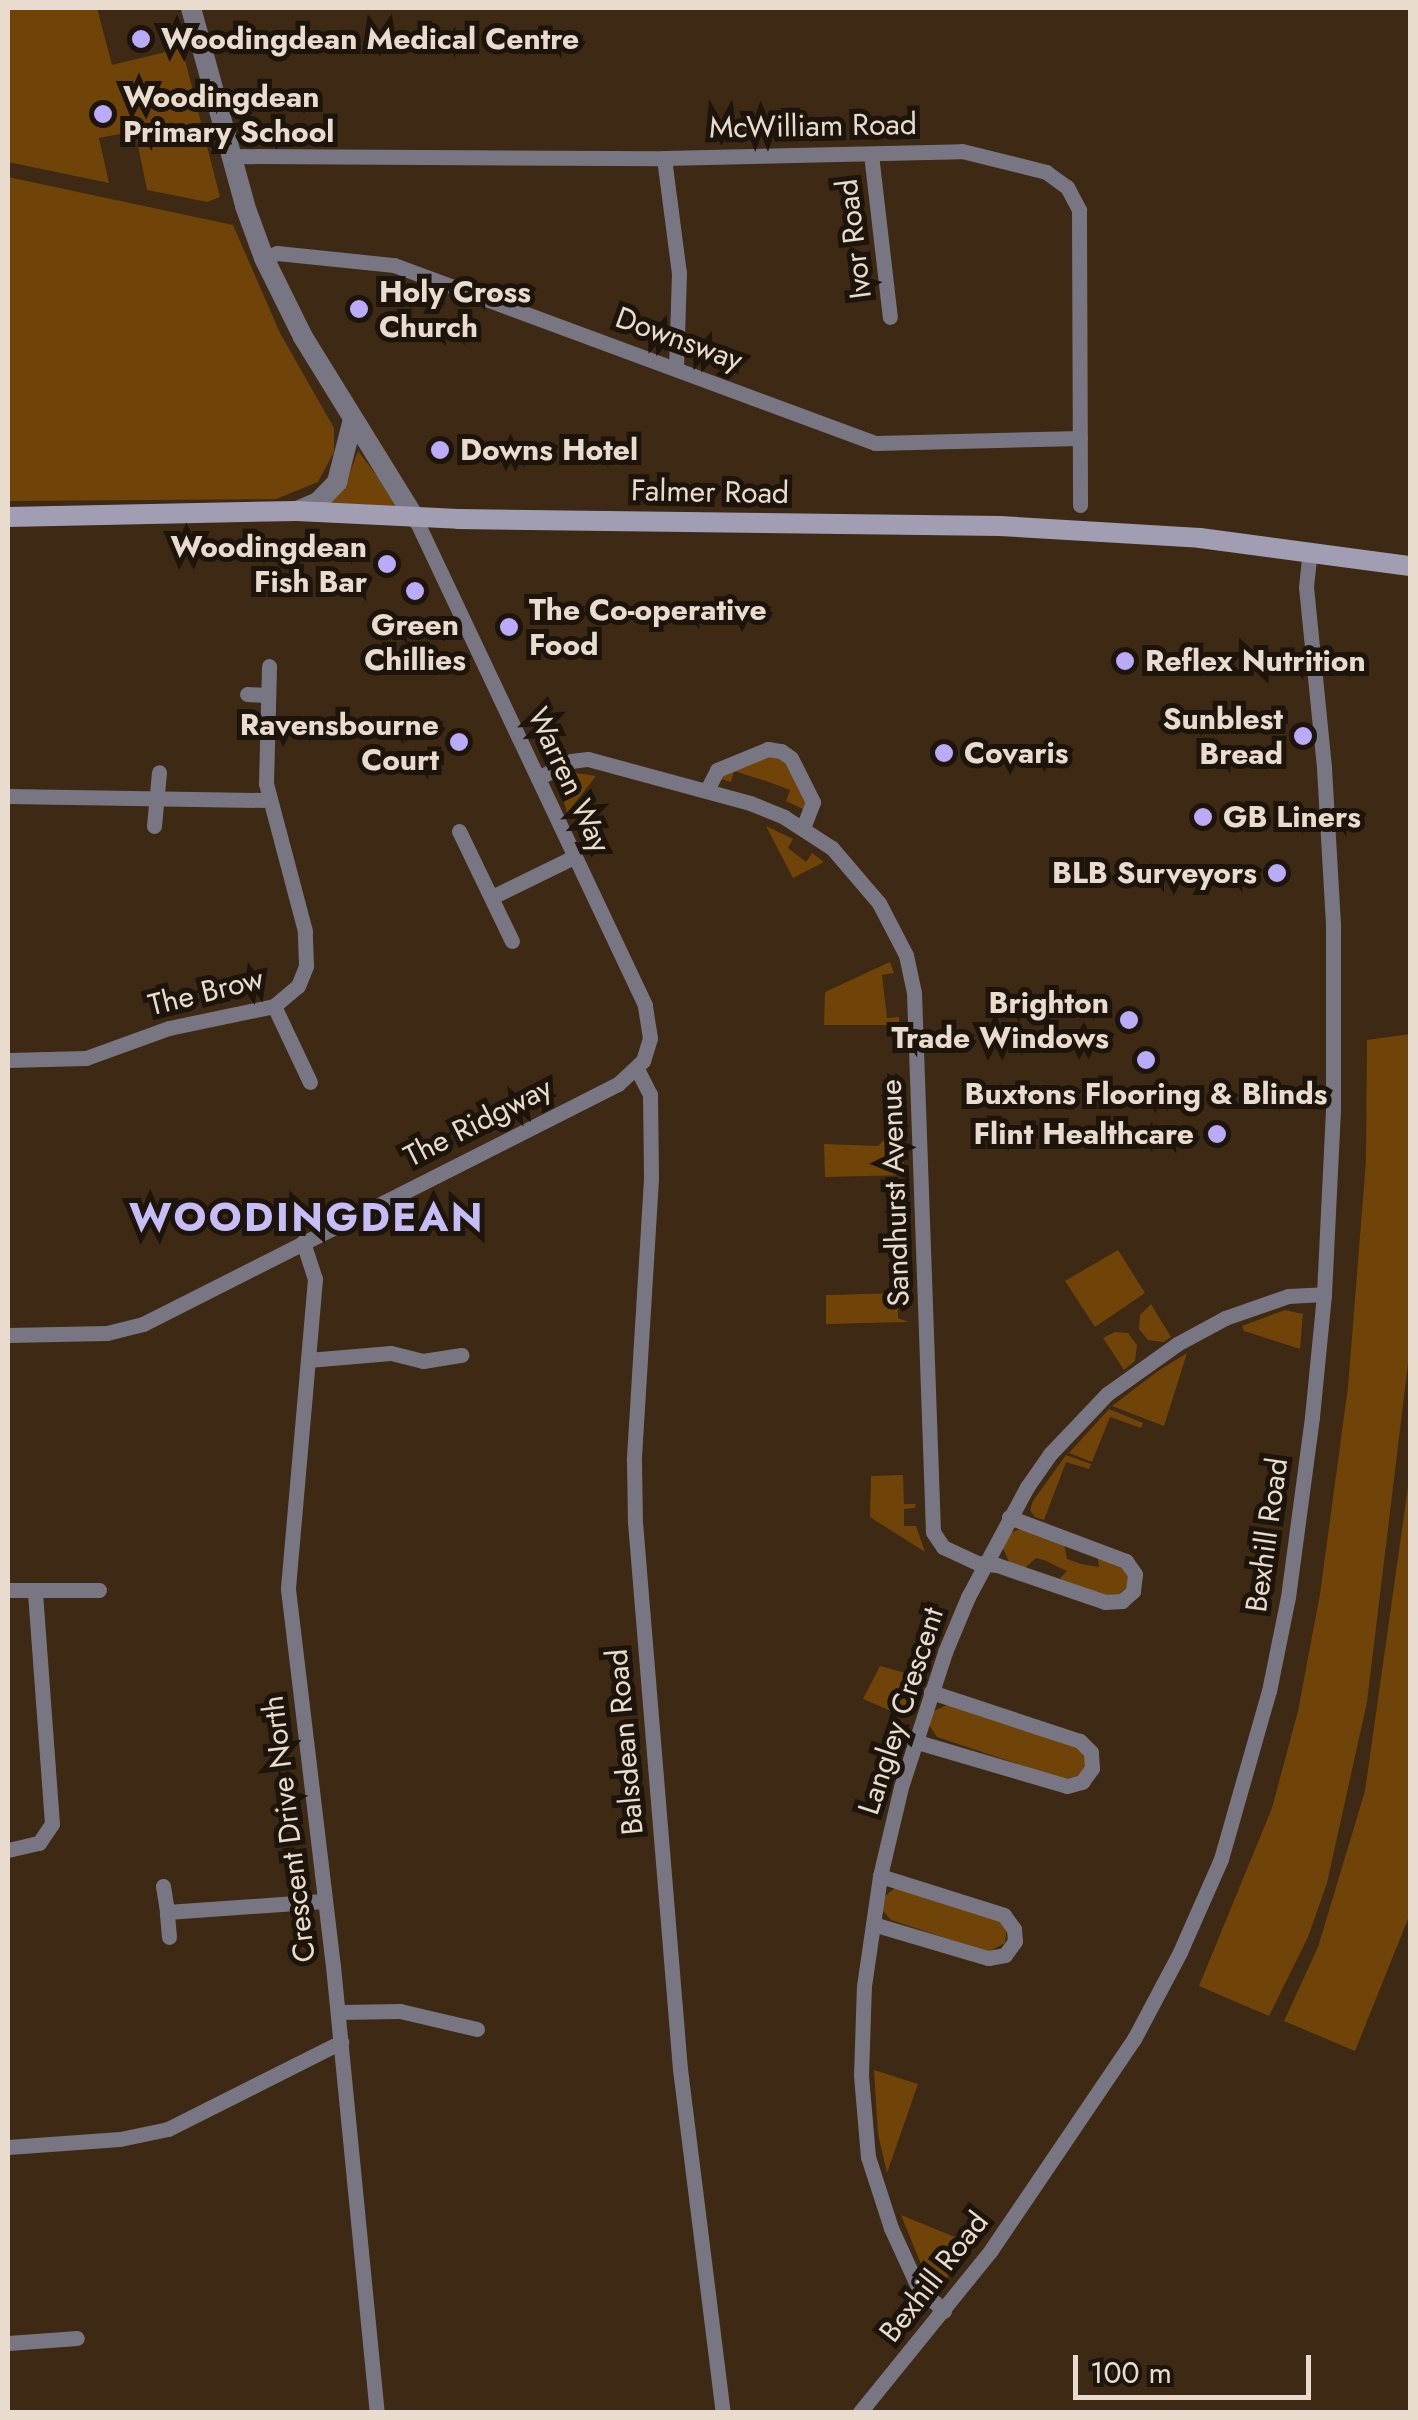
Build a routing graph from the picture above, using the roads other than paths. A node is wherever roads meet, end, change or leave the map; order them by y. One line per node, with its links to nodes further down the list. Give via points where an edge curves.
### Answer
1 (191, 8): 3 (street)
2 (871, 154): 4 (street, McWilliam Road); 6 (street, Ivor Road); 9 (street, McWilliam Road, via 972,152 1046,172 1067,186 1079,219)
3 (230, 156): 4 (street, McWilliam Road); 5 (street)
4 (664, 158): 7 (street, via 679,273)
5 (264, 258): 7 (street, Downsway, via 277,253 394,265); 8 (street)
6 (890, 318)
7 (676, 366): 9 (street, Downsway, via 875,443)
8 (353, 418): 11 (street, via 337,482 318,502); 13 (street)
9 (1080, 438): 10 (street, McWilliam Road)
10 (1080, 505)
11 (296, 511): 12 (main road, Falmer Road); 13 (main road, Falmer Road)
12 (8, 517)
13 (415, 518): 14 (main road, Falmer Road, via 1000,526); 20 (street, Warren Way)
14 (1310, 550): 15 (main road, Falmer Road); 36 (street, Bexhill Road, via 1306,587 1333,924)
15 (1410, 566)
16 (269, 666): 18 (street, The Brow)
17 (246, 694): 18 (street)
18 (267, 695): 24 (street, The Brow)
19 (158, 772): 23 (street)
20 (538, 778): 21 (street, Sandhurst Avenue, via 571,760 588,759); 28 (street, Warren Way)
21 (707, 790): 26 (street, Sandhurst Avenue); 26 (street, via 717,770 778,750 791,758 813,802)
22 (8, 796): 23 (street)
23 (157, 799): 24 (street); 25 (street)
24 (270, 800): 31 (street, The Brow, via 306,955 298,986)
25 (154, 826)
26 (803, 828): 41 (street, Sandhurst Avenue, via 867,886 890,920 910,973 932,1527 943,1547)
27 (459, 831): 29 (street)
28 (574, 857): 29 (street); 33 (street, Warren Way, via 646,1005 650,1038)
29 (492, 897): 30 (street)
30 (512, 942)
31 (274, 1006): 32 (street, The Brow, via 169,1028 86,1058); 34 (street)
32 (8, 1060)
33 (638, 1069): 35 (street, The Ridgway); 64 (street, Balsdean Road, via 650,1094 651,1179 634,1460 636,1535 680,2069)
34 (310, 1082)
35 (303, 1242): 37 (street, The Ridgway, via 130,1329); 39 (street, Crescent Drive North, via 315,1279)
36 (1324, 1294): 40 (street, Langley Crescent, via 1288,1296 1236,1313 1131,1374 1050,1454); 60 (street, Bexhill Road, via 1288,1597 1252,1763 1226,1844 1134,2039 1069,2141)
37 (8, 1335)
38 (462, 1356): 39 (street, via 442,1350 423,1361 391,1353)
39 (308, 1360): 50 (street, Crescent Drive North, via 288,1589)
40 (1009, 1518): 41 (street, Langley Crescent); 41 (street, Sandhurst Avenue, via 1126,1560 1134,1588 1111,1603)
41 (984, 1565): 45 (street, Langley Crescent)
42 (8, 1590): 44 (street)
43 (99, 1590): 44 (street)
44 (35, 1591): 47 (street, via 52,1824 39,1843)
45 (931, 1692): 46 (street, Langley Crescent); 46 (street, via 1080,1741 1092,1768 1082,1782 1067,1786)
46 (914, 1741): 48 (street, Langley Crescent)
47 (8, 1850)
48 (880, 1876): 52 (street, Langley Crescent); 52 (street, via 1004,1915 1015,1941 1005,1955 988,1958)
49 (163, 1886): 51 (street)
50 (324, 1902): 51 (street); 55 (street, Crescent Drive North)
51 (166, 1912): 53 (street)
52 (873, 1924): 60 (street, Langley Crescent, via 861,2038 868,2157 912,2277)
53 (169, 1936)
54 (458, 2006): 56 (street)
55 (338, 2012): 56 (street, via 400,2011); 58 (street, Crescent Drive North)
56 (458, 2025): 57 (street)
57 (477, 2029)
58 (341, 2042): 59 (street, via 168,2128 120,2139); 63 (street, Crescent Drive North)
59 (8, 2147)
60 (944, 2311): 65 (street, Bexhill Road)
61 (77, 2338): 62 (street)
62 (8, 2343)
63 (377, 2412)
64 (724, 2412)
65 (860, 2412)

